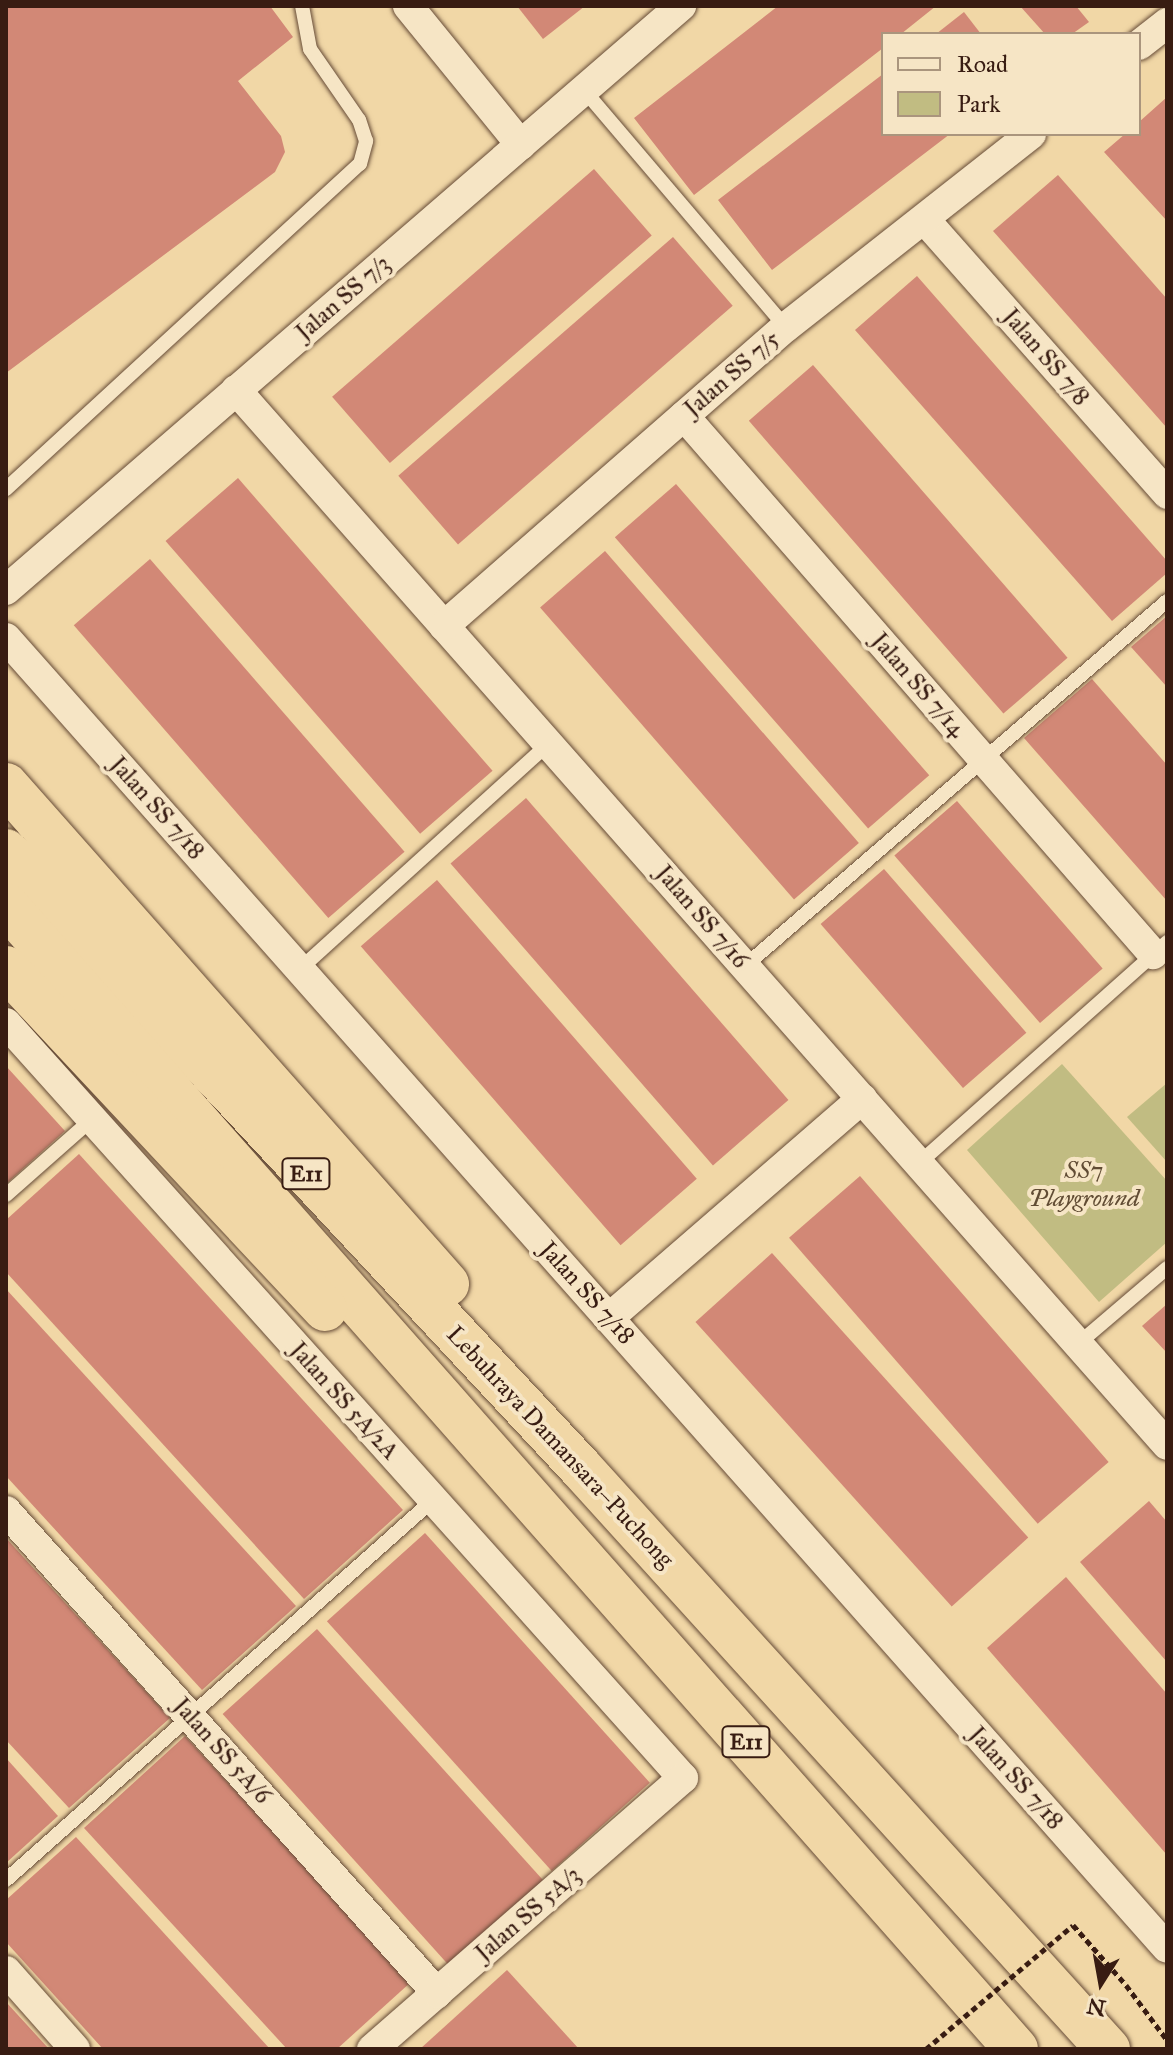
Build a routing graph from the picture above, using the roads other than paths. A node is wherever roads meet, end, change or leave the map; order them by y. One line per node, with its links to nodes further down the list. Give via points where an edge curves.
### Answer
1 (302, 6): 15 (lane, via 310,49 359,120 366,141 360,164)
2 (408, 6): 10 (street)
3 (681, 6): 8 (street, Jalan SS 7/3)
4 (1161, 6): 5 (street)
5 (1167, 13)
6 (1167, 23): 7 (street)
7 (1141, 43)
8 (584, 90): 10 (street, Jalan SS 7/3); 12 (lane)
9 (1029, 136): 11 (street, Jalan SS 7/5)
10 (521, 145): 13 (street, Jalan SS 7/3)
11 (925, 220): 12 (street, Jalan SS 7/5); 16 (street, Jalan SS 7/8)
12 (786, 327): 14 (street, Jalan SS 7/5)
13 (236, 390): 17 (street, Jalan SS 7/3); 19 (street, Jalan SS 7/16)
14 (684, 416): 19 (street, Jalan SS 7/5); 22 (street, Jalan SS 7/14)
15 (6, 489)
16 (1167, 494)
17 (6, 590)
18 (1167, 601): 22 (lane)
19 (444, 626): 21 (street, Jalan SS 7/16)
20 (6, 638): 28 (street, Jalan SS 7/18)
21 (549, 743): 26 (street, Jalan SS 7/16); 28 (lane)
22 (983, 759): 25 (street, Jalan SS 7/14); 26 (lane)
23 (6, 785): 39 (highway, via 353,1172 494,1339)
24 (15, 879): 37 (highway, Lebuhraya Damansara–Puchong / E11); 39 (highway, Lebuhraya Damansara–Puchong / E11)
25 (1160, 948): 32 (lane)
26 (745, 966): 30 (street, Jalan SS 7/16)
27 (6, 968): 37 (highway, via 365,1351)
28 (300, 969): 35 (street, Jalan SS 7/18)
29 (6, 1023): 31 (street, Jalan SS 5A/2A)
30 (862, 1099): 32 (street, Jalan SS 7/16); 35 (street)
31 (90, 1121): 33 (lane); 40 (street, Jalan SS 5A/2A)
32 (918, 1164): 36 (street, Jalan SS 7/16)
33 (6, 1195)
34 (1167, 1268): 36 (lane)
35 (609, 1318): 45 (street, Jalan SS 7/18)
36 (1078, 1344): 38 (street, Jalan SS 7/16)
37 (477, 1436): 50 (highway, Lebuhraya Damansara–Puchong / E11)
38 (1167, 1445)
39 (580, 1467): 51 (highway, Lebuhraya Damansara–Puchong / E11)
40 (433, 1500): 42 (lane); 43 (street, Jalan SS 5A/2A)
41 (6, 1511): 42 (street, Jalan SS 5A/6)
42 (192, 1717): 44 (lane); 47 (street, Jalan SS 5A/6)
43 (683, 1778): 47 (street, Jalan SS 5A/3)
44 (6, 1880)
45 (1167, 1948)
46 (6, 1971): 48 (street)
47 (437, 1993): 49 (street, Jalan SS 5A/3)
48 (75, 2049)
49 (372, 2049)
50 (1016, 2049)
51 (1108, 2049)

